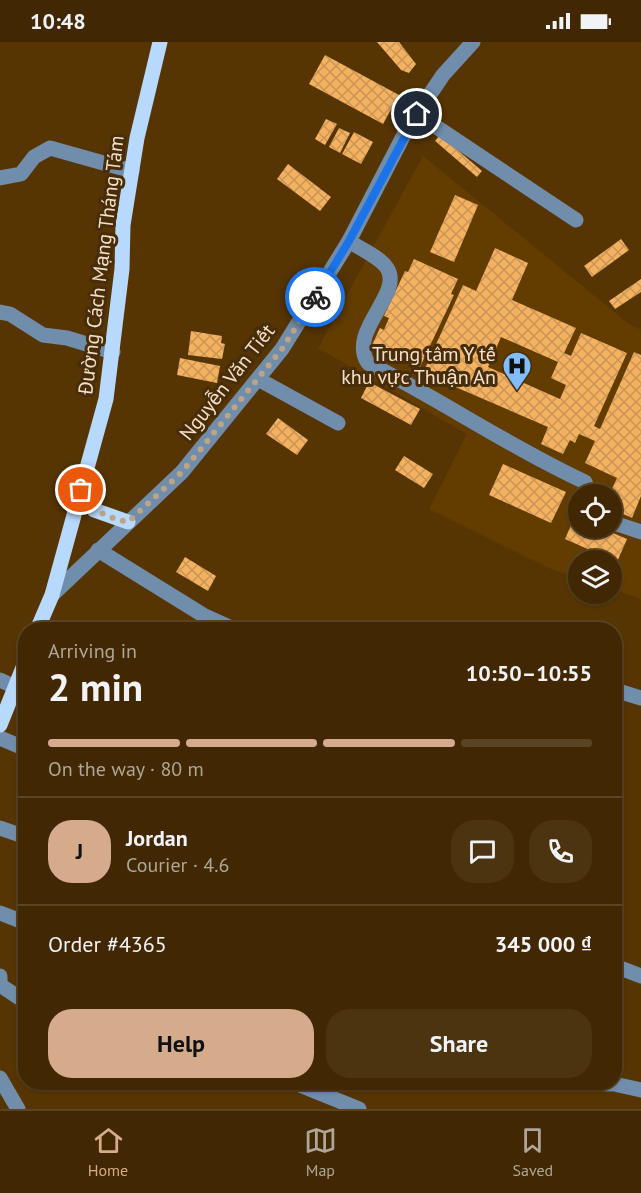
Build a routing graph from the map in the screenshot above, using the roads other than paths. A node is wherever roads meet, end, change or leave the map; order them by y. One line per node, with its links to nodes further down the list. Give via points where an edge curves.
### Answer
1 (160, 42): 4 (main road, Đường Cách Mạng Tháng Tám)
2 (473, 42): 3 (street, Nguyễn Văn Tiết, via 443,75)
3 (417, 114): 6 (street); 7 (street, Nguyễn Văn Tiết)
4 (132, 171): 5 (street, via 45,148 21,174); 9 (main road, Đường Cách Mạng Tháng Tám, via 123,225)
5 (0, 178)
6 (576, 220)
7 (349, 241): 10 (street, Nguyễn Văn Tiết, via 282,349); 12 (street, via 382,263 389,274 388,287 362,342 368,363)
8 (0, 312): 9 (street, via 43,334)
9 (113, 352): 13 (main road, Đường Cách Mạng Tháng Tám, via 106,399)
10 (258, 379): 11 (street); 14 (street, Nguyễn Văn Tiết, via 182,472)
11 (338, 423)
12 (586, 484)
13 (81, 490): 14 (main road, via 94,510); 18 (main road, Đường Cách Mạng Tháng Tám)
14 (128, 522): 17 (street, Nguyễn Văn Tiết)
15 (622, 526): 16 (street)
16 (641, 532)
17 (98, 550): 18 (street, Nguyễn Văn Tiết); 20 (street)
18 (52, 595): 19 (main road, Đường Cách Mạng Tháng Tám)
19 (41, 622)
20 (218, 622)
21 (18, 680): 23 (main road)
22 (0, 681): 23 (street)
23 (15, 687): 26 (main road)
24 (622, 692): 25 (street)
25 (641, 698)
26 (0, 725)
27 (0, 738): 28 (street)
28 (18, 746)
29 (0, 828): 30 (street)
30 (18, 834)
31 (0, 913): 32 (street)
32 (18, 920)
33 (622, 969): 35 (street)
34 (0, 976): 36 (street, via 0,985)
35 (641, 976)
36 (18, 997)
37 (0, 1078): 41 (street)
38 (622, 1085): 39 (street)
39 (641, 1089)
40 (312, 1090): 42 (street)
41 (18, 1109)
42 (359, 1109)

